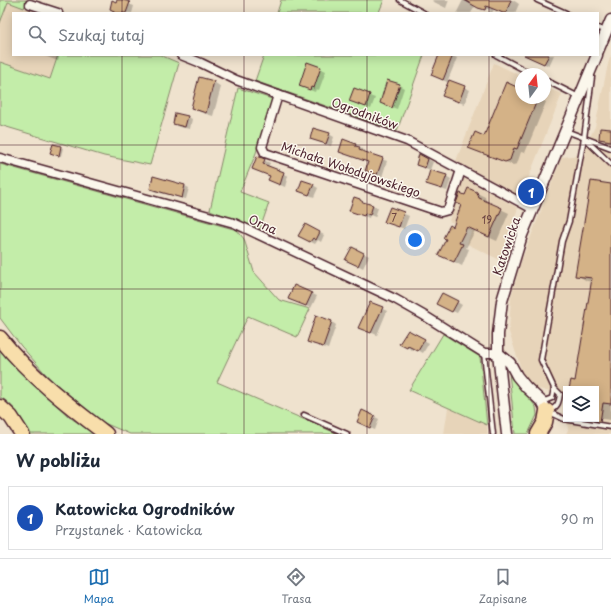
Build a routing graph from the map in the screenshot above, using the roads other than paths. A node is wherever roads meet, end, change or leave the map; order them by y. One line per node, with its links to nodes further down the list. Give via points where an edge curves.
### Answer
1 (400, 0): 5 (lane)
2 (537, 0): 6 (lane)
3 (30, 4): 4 (street)
4 (55, 12)
5 (422, 12)
6 (564, 12)
7 (611, 20): 8 (street, Katowicka)
8 (602, 30): 9 (street, Katowicka)
9 (599, 43)
10 (184, 56): 15 (street, Ogrodników, via 236,80)
11 (498, 56): 13 (lane)
12 (596, 56): 16 (street, Katowicka); 18 (lane)
13 (521, 68)
14 (551, 83): 16 (lane)
15 (278, 95): 22 (street, Ogrodników, via 407,141); 22 (street, Michała Wołodyjowskiego, via 262,147 265,153 441,212 448,210)
16 (580, 97): 17 (street, Katowicka)
17 (566, 130): 18 (lane); 23 (street, Katowicka)
18 (584, 138): 19 (lane); 21 (lane); 27 (lane, via 569,221 562,241 541,360)
19 (611, 148)
20 (0, 158): 25 (street, Orna, via 234,223 395,299)
21 (611, 164)
22 (460, 170): 23 (street, Ogrodników)
23 (533, 209): 26 (street, Katowicka, via 505,288)
24 (0, 338): 33 (highway, via 33,375 66,405)
25 (484, 353): 26 (street); 35 (lane)
26 (498, 353): 29 (street, via 510,363 517,376); 36 (street, Katowicka)
27 (554, 388): 29 (lane, via 552,398); 29 (lane, via 560,394 558,403 555,408)
28 (0, 407): 32 (highway, via 11,417)
29 (545, 407): 31 (lane, via 564,419); 37 (highway, via 545,422)
30 (304, 415): 34 (lane)
31 (611, 427)
32 (22, 434)
33 (106, 434)
34 (347, 434)
35 (493, 434)
36 (507, 434)
37 (538, 434)

